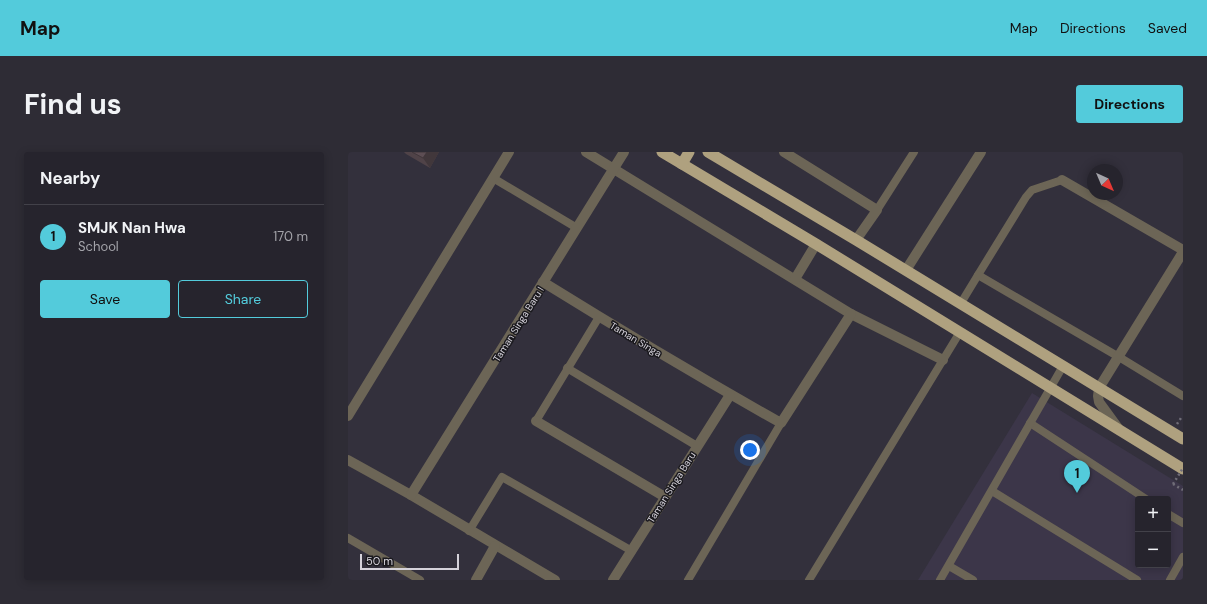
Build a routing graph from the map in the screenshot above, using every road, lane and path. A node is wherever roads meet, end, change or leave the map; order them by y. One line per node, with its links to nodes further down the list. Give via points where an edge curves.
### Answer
1 (509, 152): 12 (street)
2 (586, 152): 11 (street)
3 (624, 152): 11 (street, Taman Singa Baru I)
4 (662, 152): 10 (highway)
5 (689, 152): 10 (highway)
6 (708, 152): 16 (highway)
7 (784, 152): 14 (street)
8 (914, 152): 14 (lane)
9 (981, 152): 19 (street)
10 (682, 164): 17 (highway)
11 (614, 169): 15 (street, Taman Singa Baru I); 21 (street)
12 (493, 178): 15 (lane); 35 (street)
13 (1062, 180): 18 (street); 20 (lane, via 1032,190)
14 (877, 210): 16 (street)
15 (577, 228): 22 (street, Taman Singa Baru I)
16 (856, 240): 19 (highway)
17 (816, 244): 21 (street); 26 (highway)
18 (1183, 251): 27 (street)
19 (906, 270): 23 (highway)
20 (978, 275): 23 (lane); 27 (lane)
21 (794, 279): 24 (street)
22 (543, 282): 25 (street, Taman Singa); 46 (street, Taman Singa Baru I)
23 (961, 303): 29 (highway)
24 (851, 314): 28 (street); 37 (street)
25 (599, 317): 30 (lane); 33 (street, Taman Singa)
26 (960, 332): 28 (lane); 31 (highway)
27 (1119, 357): 32 (street); 34 (lane)
28 (943, 360): 62 (lane)
29 (1063, 366): 31 (lane); 32 (highway)
30 (568, 368): 36 (lane); 41 (lane)
31 (1049, 388): 38 (lane); 39 (highway)
32 (1099, 388): 39 (street, via 1099,402); 40 (highway)
33 (730, 395): 37 (street, Taman Singa); 41 (street, Taman Singa Baru)
34 (1183, 396)
35 (348, 416)
36 (536, 421): 48 (street)
37 (781, 423): 61 (lane)
38 (1030, 423): 45 (lane); 47 (lane)
39 (1119, 430): 43 (highway)
40 (1183, 439)
41 (697, 446): 48 (street, Taman Singa Baru)
42 (349, 463): 46 (street)
43 (1183, 468): 44 (path, bridge, via 1173,484)
44 (1183, 490)
45 (992, 491): 56 (lane); 65 (lane)
46 (411, 495): 51 (street)
47 (1141, 496)
48 (665, 497): 54 (street, Taman Singa Baru)
49 (1171, 516): 50 (lane)
50 (1183, 523)
51 (469, 531): 53 (street); 54 (lane, via 502,477)
52 (348, 538): 58 (lane)
53 (495, 546): 57 (street); 59 (street)
54 (632, 551): 60 (street, Taman Singa Baru)
55 (1183, 557): 66 (lane)
56 (948, 566): 63 (lane); 64 (lane)
57 (552, 579)
58 (420, 580)
59 (476, 580)
60 (613, 580)
61 (688, 580)
62 (809, 580)
63 (940, 580)
64 (973, 580)
65 (1137, 580)
66 (1170, 580)

